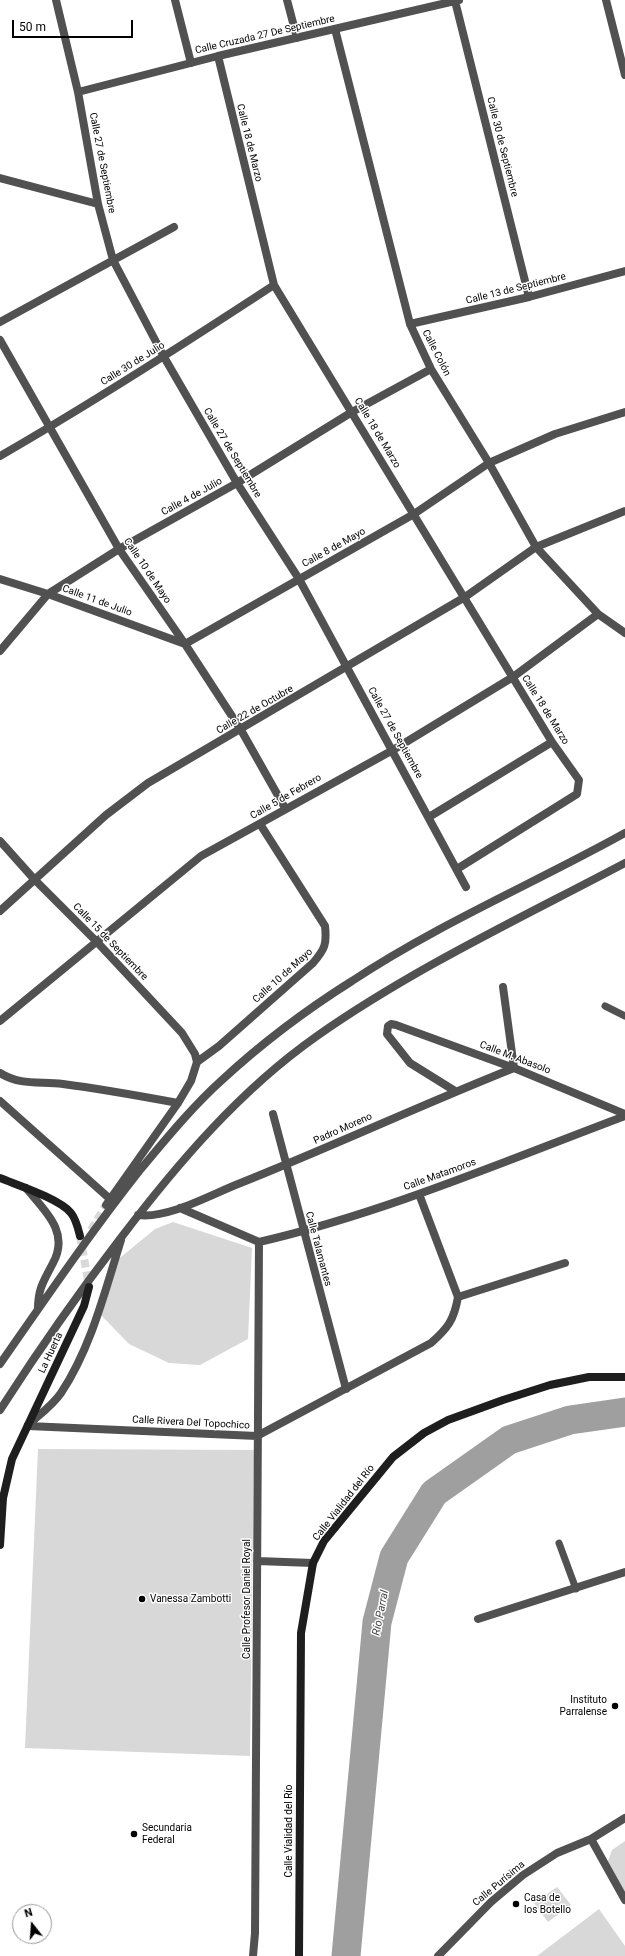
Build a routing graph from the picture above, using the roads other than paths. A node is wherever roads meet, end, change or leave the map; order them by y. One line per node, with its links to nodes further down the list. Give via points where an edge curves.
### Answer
1 (56, 0): 11 (street, Calle 27 de Septiembre)
2 (175, 0): 9 (street)
3 (287, 0): 7 (street)
4 (457, 0): 6 (street, Calle Cruzada 27 De Septiembre); 18 (street, Calle 30 de Septiembre)
5 (606, 0): 10 (street)
6 (335, 29): 7 (street, Calle Cruzada 27 De Septiembre); 20 (street, Calle Colón)
7 (297, 38): 8 (street, Calle Cruzada 27 De Septiembre)
8 (218, 56): 9 (street, Calle Cruzada 27 De Septiembre); 17 (street, Calle 18 de Marzo)
9 (191, 63): 11 (street, Calle Cruzada 27 De Septiembre)
10 (625, 75)
11 (78, 92): 13 (street, Calle 27 de Septiembre)
12 (0, 178): 13 (street)
13 (98, 204): 15 (street, Calle 27 de Septiembre)
14 (174, 227): 15 (street)
15 (113, 260): 19 (street); 22 (street, Calle 27 de Septiembre)
16 (625, 271): 18 (street, Calle 13 de Septiembre)
17 (274, 285): 22 (street, Calle 30 de Julio); 24 (street, Calle 18 de Marzo)
18 (529, 297): 20 (street, Calle 13 de Septiembre)
19 (0, 322)
20 (410, 324): 23 (street, Calle Colón)
21 (0, 340): 26 (street, Calle 10 de Mayo)
22 (164, 357): 26 (street, Calle 30 de Julio); 29 (street, Calle 27 de Septiembre)
23 (431, 369): 24 (street, Calle 4 de Julio); 28 (street, Calle Colón)
24 (352, 412): 29 (street, Calle 4 de Julio); 31 (street, Calle 18 de Marzo)
25 (625, 412): 28 (street, Calle 8 de Mayo, via 555,434)
26 (50, 427): 27 (street, Calle 30 de Julio); 33 (street, Calle 10 de Mayo)
27 (0, 456)
28 (489, 463): 31 (street, Calle 8 de Mayo); 32 (street, Calle Colón)
29 (237, 483): 33 (street, Calle 4 de Julio); 35 (street, Calle 27 de Septiembre)
30 (625, 511): 32 (street, Calle 22 de Octubre)
31 (414, 514): 35 (street, Calle 8 de Mayo); 37 (street, Calle 18 de Marzo)
32 (536, 547): 37 (street, Calle 22 de Octubre); 38 (street, Calle Colón)
33 (119, 549): 36 (street, Calle 4 de Julio); 40 (street, Calle 10 de Mayo)
34 (0, 579): 36 (street, Calle 11 de Julio)
35 (299, 579): 40 (street, Calle 8 de Mayo); 42 (street, Calle 27 de Septiembre)
36 (48, 594): 40 (street, Calle 11 de Julio); 41 (street, Calle 4 de Julio)
37 (465, 597): 42 (street, Calle 22 de Octubre); 43 (street, Calle 18 de Marzo)
38 (598, 614): 39 (street, Calle Colón); 43 (street, Calle 5 de Febrero)
39 (625, 633)
40 (185, 644): 44 (street, Calle 10 de Mayo)
41 (0, 650)
42 (347, 667): 44 (street, Calle 22 de Octubre); 46 (street, Calle 27 de Septiembre)
43 (513, 677): 45 (street, Calle 18 de Marzo); 46 (street, Calle 5 de Febrero)
44 (241, 730): 47 (street, Calle 10 de Mayo); 54 (street, Calle 22 de Octubre, via 128,797)
45 (552, 742): 48 (street); 53 (street, Calle 18 de Marzo, via 579,780 577,794)
46 (393, 750): 47 (street, Calle 5 de Febrero); 48 (street, Calle 27 de Septiembre)
47 (285, 808): 49 (street, Calle 5 de Febrero)
48 (429, 817): 53 (street, Calle 27 de Septiembre)
49 (260, 824): 57 (street, Calle 5 de Febrero, via 201,856); 62 (street, Calle 10 de Mayo, via 325,926 327,940 322,953 313,963 219,1046)
50 (625, 833): 83 (street, via 427,936 353,980 281,1030 221,1080 169,1135 124,1191)
51 (0, 841): 54 (street, Calle 15 de Septiembre)
52 (625, 863): 75 (street, via 410,976 317,1036 253,1088 188,1154)
53 (457, 869): 55 (street, Calle 27 de Septiembre)
54 (34, 879): 56 (street, Calle 22 de Octubre); 57 (street, Calle 15 de Septiembre)
55 (466, 887)
56 (0, 911)
57 (97, 942): 61 (street, Calle 5 de Febrero); 62 (street, Calle 15 de Septiembre, via 182,1033 191,1046)
58 (503, 987): 63 (street)
59 (605, 1006): 60 (lane)
60 (625, 1016)
61 (0, 1021)
62 (197, 1062): 67 (street, via 191,1081)
63 (514, 1068): 65 (street, Padro Moreno); 65 (street, Calle M. Abasolo, via 396,1025 391,1024 386,1029 394,1045 410,1063); 69 (street, Calle M. Abasolo)
64 (0, 1074): 67 (street, via 14,1080 106,1090)
65 (455, 1092): 70 (street, Padro Moreno)
66 (0, 1101): 67 (street, via 108,1202)
67 (178, 1103)
68 (273, 1114): 70 (street, Calle Talamantes)
69 (625, 1115): 73 (street, Calle Matamoros)
70 (286, 1165): 74 (street, Padro Moreno); 76 (street, Calle Talamantes)
71 (0, 1178): 72 (main road)
72 (26, 1188): 78 (main road, via 71,1212); 83 (street, via 50,1217 60,1240 59,1251 40,1290)
73 (419, 1194): 76 (street, Calle Matamoros); 82 (street)
74 (180, 1208): 75 (street, Padro Moreno); 79 (street)
75 (138, 1215): 77 (street)
76 (303, 1232): 79 (street, Calle Matamoros); 86 (street, Calle Talamantes)
77 (123, 1235): 87 (street, via 67,1308); 88 (street, via 98,1312 77,1363 60,1394)
78 (80, 1236)
79 (259, 1242): 89 (street, Calle Profesor Daniel Royal)
80 (565, 1263): 82 (street)
81 (89, 1287): 88 (main road, La Huerta, via 84,1306)
82 (458, 1297): 86 (street, Calle Rivera Del Topochico, via 455,1314 446,1329 431,1343)
83 (38, 1309): 84 (street)
84 (0, 1364)
85 (625, 1376): 93 (main road, Calle Vialidad del Río, via 589,1377 550,1385 448,1420 424,1433 388,1462 329,1534)
86 (346, 1389): 89 (street, Calle Rivera Del Topochico)
87 (0, 1410)
88 (28, 1426): 89 (street, Calle Rivera Del Topochico); 91 (main road, La Huerta, via 12,1459 6,1480)
89 (257, 1436): 92 (street, Calle Profesor Daniel Royal)
90 (559, 1543): 95 (lane)
91 (0, 1545)
92 (257, 1561): 93 (street); 100 (street, Calle Profesor Daniel Royal)
93 (313, 1563): 101 (main road, Calle Vialidad del Río, via 301,1633)
94 (625, 1572): 95 (street)
95 (576, 1589): 96 (street)
96 (478, 1620)
97 (625, 1818): 98 (street, Calle Purísima)
98 (591, 1839): 99 (street); 102 (street, Calle Purísima, via 557,1853 523,1875 491,1902)
99 (625, 1900)
100 (253, 1956)
101 (299, 1956)
102 (438, 1956)

